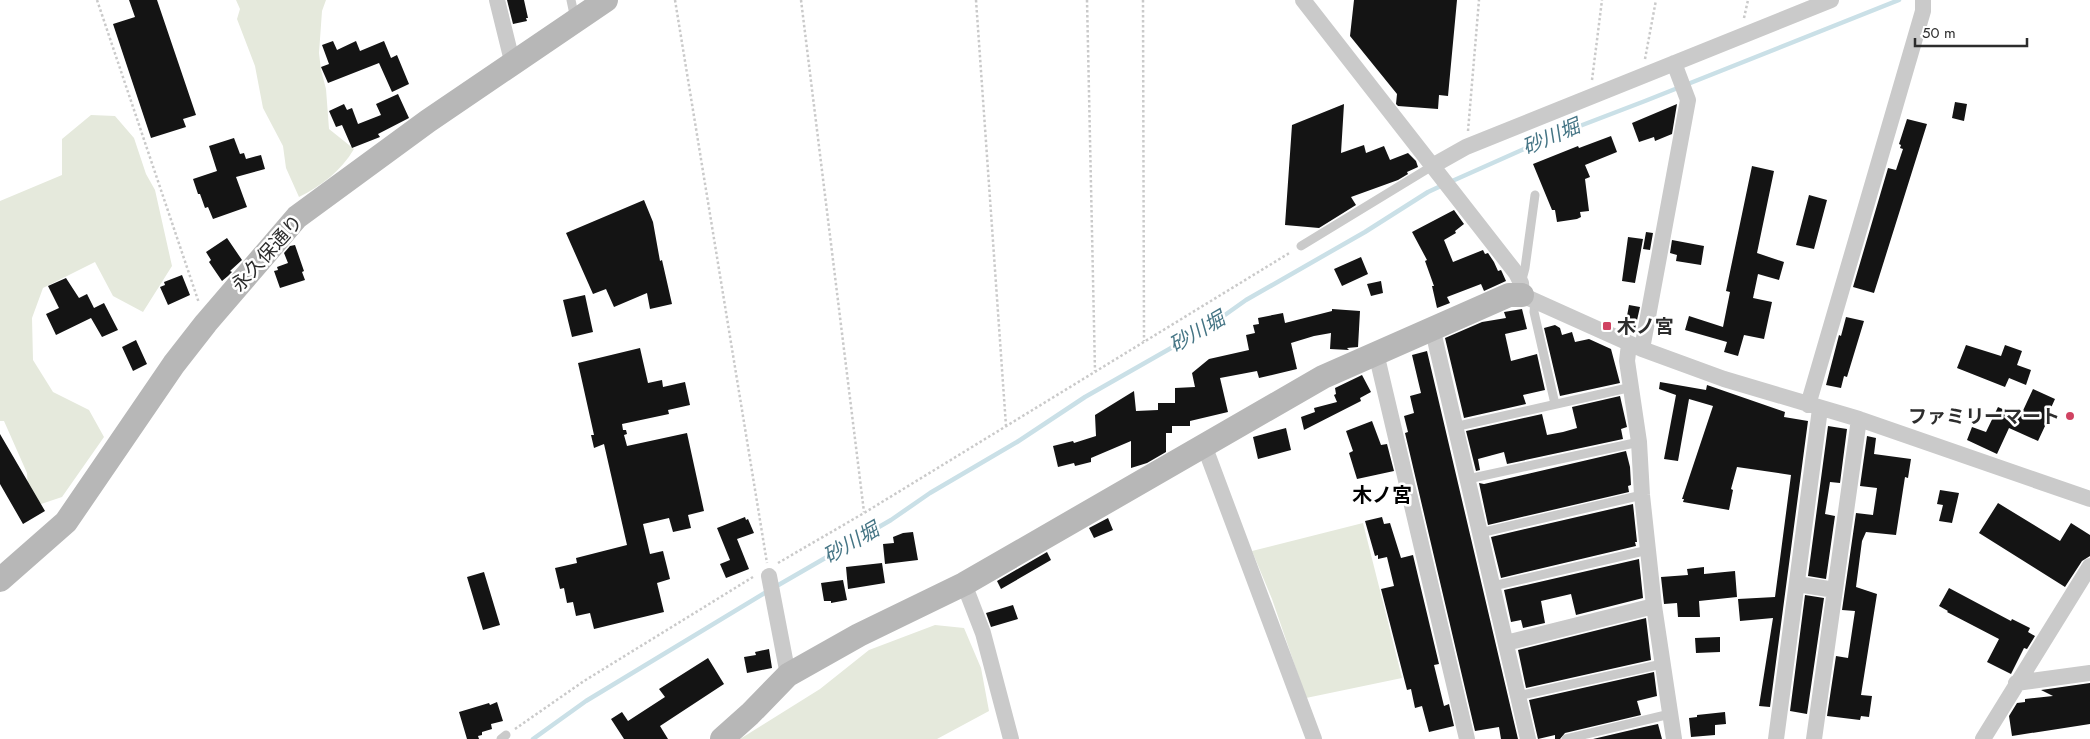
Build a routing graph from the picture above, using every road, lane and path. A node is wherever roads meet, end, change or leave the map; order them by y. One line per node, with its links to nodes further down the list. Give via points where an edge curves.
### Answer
1 (97, 0): 25 (path)
2 (497, 0): 16 (street)
3 (606, 0): 15 (street, 永久保通り)
4 (675, 0): 46 (path)
5 (801, 0): 42 (path)
6 (976, 0): 35 (path)
7 (1087, 0): 30 (path)
8 (1143, 0): 27 (path)
9 (1303, 0): 21 (street)
10 (1480, 0): 20 (path)
11 (1602, 0): 19 (path)
12 (1656, 0): 18 (path)
13 (1831, 0): 17 (street)
14 (1923, 0): 33 (street, via 1923,11)
15 (573, 10): 16 (street, 永久保通り)
16 (513, 65): 25 (street, 永久保通り, via 428,121 297,217)
17 (1675, 66): 18 (street); 28 (street, via 1688,100)
18 (1642, 76): 19 (street)
19 (1592, 96): 20 (street)
20 (1466, 147): 21 (street)
21 (1436, 168): 23 (lane); 24 (street, via 1516,273)
22 (1535, 195): 24 (lane, via 1525,268)
23 (1300, 246): 27 (path)
24 (1526, 293): 26 (street, via 1509,295); 28 (street); 32 (lane, via 1534,312)
25 (206, 323): 47 (street, 永久保通り, via 174,364 66,522)
26 (1432, 328): 29 (street); 36 (street)
27 (1144, 341): 30 (path)
28 (1635, 347): 31 (street, via 1627,361); 33 (street)
29 (1376, 353): 38 (street, via 1322,377); 64 (street)
30 (1095, 371): 35 (path)
31 (1632, 387): 32 (lane); 37 (street)
32 (1555, 404): 36 (lane)
33 (1814, 407): 34 (street); 49 (street)
34 (1859, 420): 41 (street); 51 (street)
35 (1006, 426): 42 (path)
36 (1454, 427): 39 (street)
37 (1639, 442): 39 (lane); 40 (street)
38 (1204, 445): 48 (street); 63 (street)
39 (1468, 479): 43 (street)
40 (1642, 496): 43 (lane); 44 (street)
41 (2090, 499)
42 (864, 513): 46 (path)
43 (1480, 533): 50 (street)
44 (1648, 550): 50 (lane); 52 (street)
45 (2090, 566): 57 (street)
46 (768, 572): 56 (street); 60 (path, via 716,598 584,681)
47 (0, 580)
48 (964, 584): 56 (street, via 859,635); 62 (street, via 983,633)
49 (1797, 584): 51 (street); 68 (street)
50 (1493, 586): 53 (street)
51 (1835, 590): 69 (street)
52 (1654, 606): 53 (street); 54 (street)
53 (1506, 643): 58 (street)
54 (1662, 664): 58 (lane); 59 (street)
55 (2090, 673): 57 (street)
56 (788, 675): 61 (street)
57 (2016, 683): 70 (street)
58 (1518, 696): 65 (street)
59 (1670, 714): 66 (lane); 67 (street)
60 (504, 737)
61 (722, 739)
62 (1011, 739)
63 (1314, 739)
64 (1467, 739)
65 (1528, 739)
66 (1566, 739)
67 (1674, 739)
68 (1776, 739)
69 (1814, 739)
70 (1983, 739)

